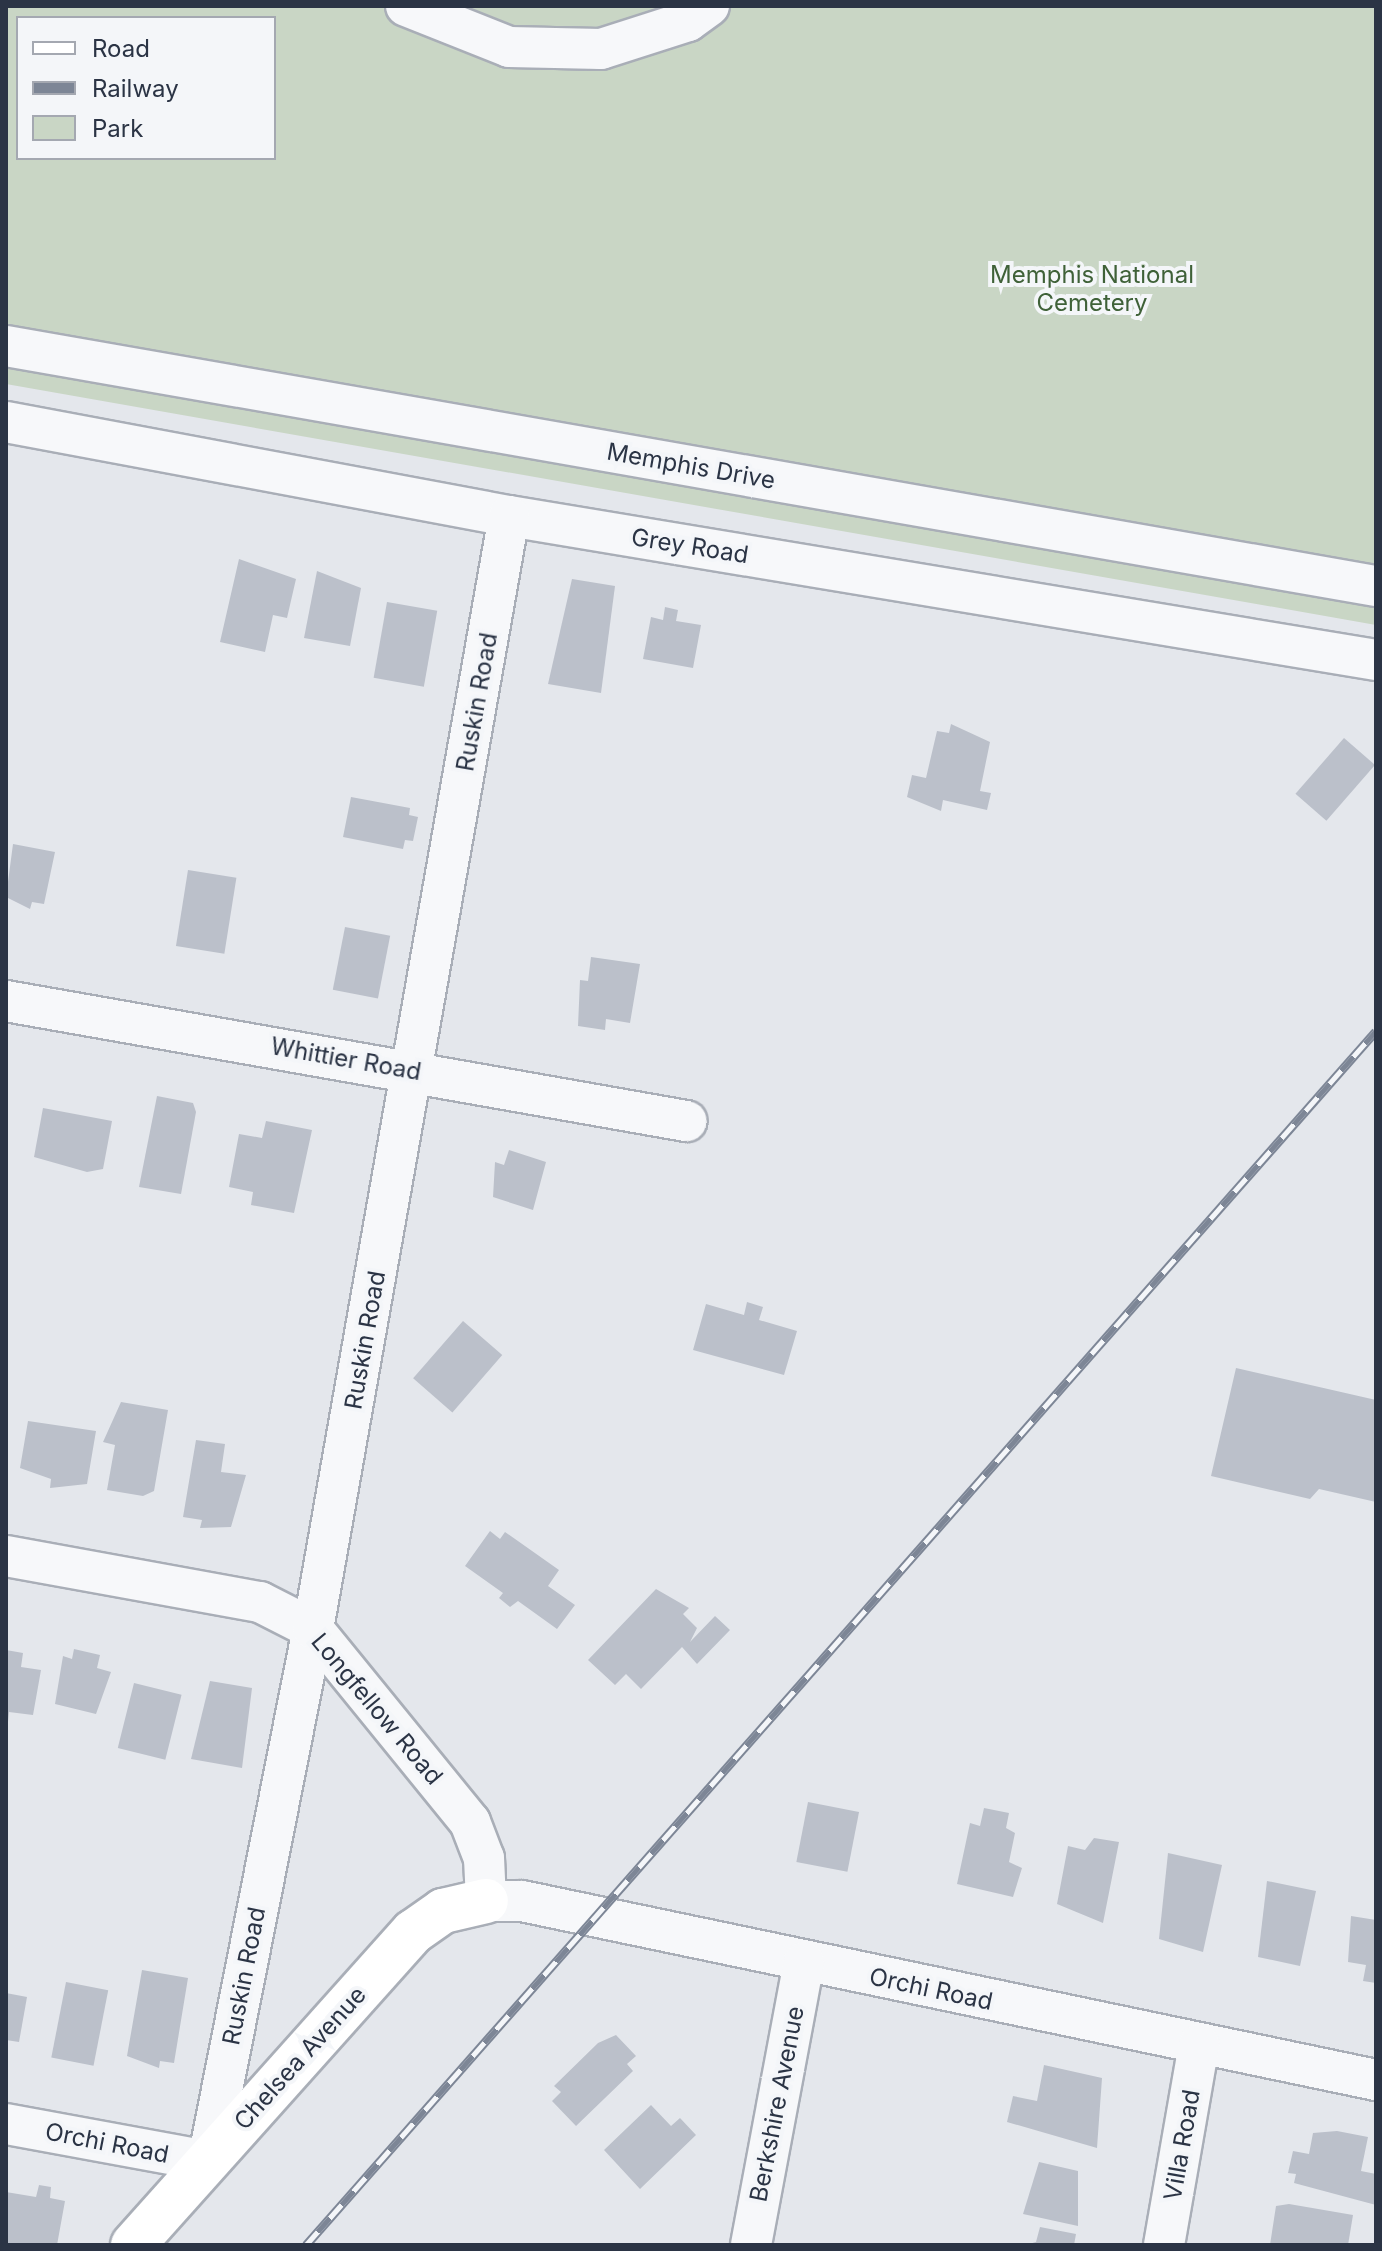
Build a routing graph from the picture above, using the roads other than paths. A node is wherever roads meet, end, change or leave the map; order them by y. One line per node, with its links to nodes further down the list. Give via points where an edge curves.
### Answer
1 (406, 6): 2 (street, via 509,47 601,49 688,21)
2 (709, 6)
3 (6, 346): 6 (street, Memphis Drive)
4 (6, 422): 5 (street, Grey Road)
5 (509, 516): 7 (street, Grey Road); 9 (street, Ruskin Road)
6 (1376, 586)
7 (1376, 660)
8 (6, 1001): 9 (street, Whittier Road)
9 (413, 1070): 10 (street, Whittier Road); 12 (street, Ruskin Road)
10 (686, 1121)
11 (6, 1556): 12 (street, Longfellow Road, via 260,1602)
12 (313, 1629): 13 (street, Longfellow Road, via 470,1822 484,1858); 18 (street, Ruskin Road)
13 (486, 1901): 14 (street, Orchi Road, via 522,1901); 18 (street, Chelsea Avenue, via 443,1911 413,1932)
14 (804, 1962): 15 (street, Orchi Road); 20 (street, Berkshire Avenue)
15 (1199, 2044): 16 (street, Orchi Road); 21 (street, Villa Road)
16 (1376, 2080)
17 (6, 2124): 18 (street, Orchi Road)
18 (208, 2161): 19 (street, Chelsea Avenue)
19 (133, 2245)
20 (751, 2245)
21 (1164, 2245)

